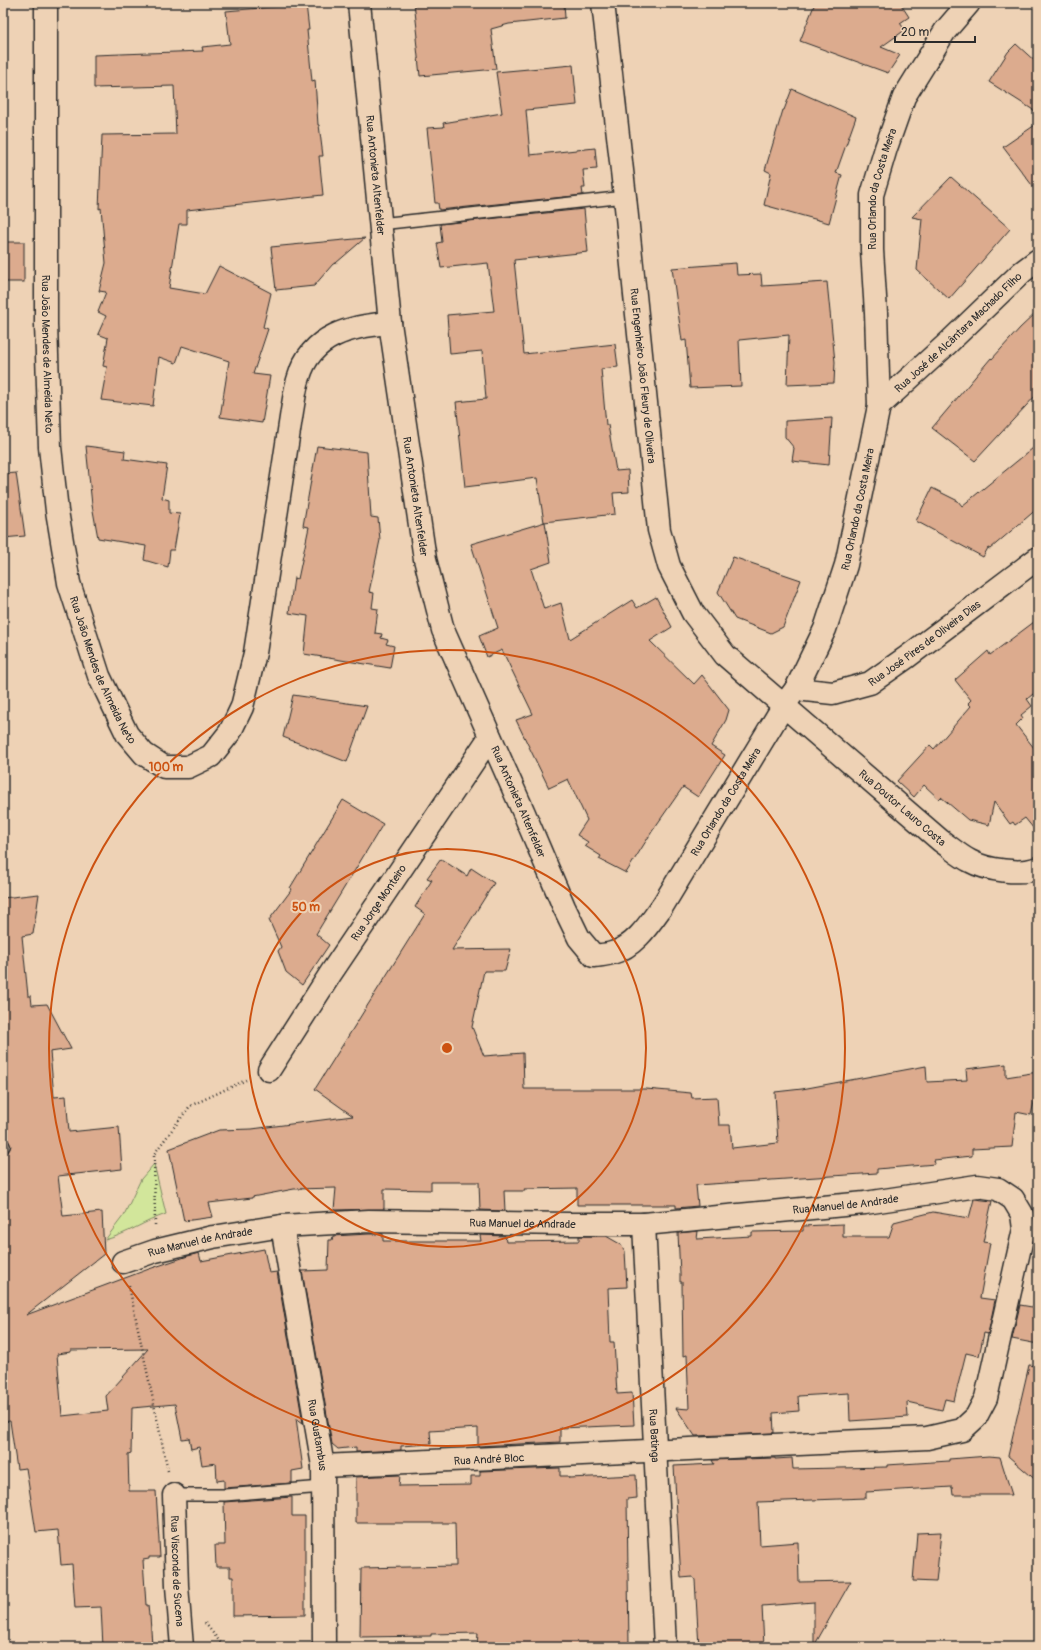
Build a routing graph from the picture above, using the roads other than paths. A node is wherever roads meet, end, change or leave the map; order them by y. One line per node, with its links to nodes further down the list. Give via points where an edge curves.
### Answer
1 (46, 3): 8 (street, Rua João Mendes de Almeida Neto, via 46,324 50,447 57,511 69,583 99,676 127,734 144,754 164,766 188,767 212,756 230,732 242,707 255,653 291,417 299,376 311,352 329,337 368,325)
2 (359, 3): 6 (street, Rua Antonieta Altenfelder)
3 (603, 3): 5 (street, Rua Engenheiro João Fleury de Oliveira)
4 (969, 3): 9 (street, Rua Orlando da Costa Meira, via 945,31 904,97 872,195)
5 (625, 197): 6 (lane); 11 (street, Rua Engenheiro João Fleury de Oliveira, via 659,530 669,566 693,613 725,655)
6 (380, 224): 8 (street, Rua Antonieta Altenfelder)
7 (1038, 260): 9 (street, Rua José de Alcântara Machado Filho)
8 (390, 323): 12 (street, Rua Antonieta Altenfelder, via 425,559 443,630)
9 (879, 406): 11 (street, Rua Orlando da Costa Meira, via 846,565 825,630)
10 (1038, 558): 11 (street, Rua José Pires de Oliveira Dias, via 870,683 833,693)
11 (790, 697): 13 (street, Rua Doutor Lauro Costa, via 941,842 970,862 1002,870); 14 (street, Rua Orlando da Costa Meira, via 649,925 630,944 613,953)
12 (490, 737): 14 (street, Rua Antonieta Altenfelder, via 564,907 579,938); 15 (street, Rua Jorge Monteiro)
13 (1038, 868)
14 (594, 956)
15 (269, 1070)
16 (644, 1224): 17 (street, Rua Manuel de Andrade, via 369,1221); 19 (street, Rua Batinga); 19 (street, Rua Manuel de Andrade, via 865,1203 977,1186 998,1189 1013,1199 1022,1214 1024,1229 986,1398 976,1417 962,1430 927,1438)
17 (282, 1226): 18 (street, Rua Manuel de Andrade, via 213,1237 155,1251); 20 (street, Rua Guatambus)
18 (123, 1262)
19 (655, 1450): 20 (street, Rua André Bloc); 24 (street, Rua Batinga)
20 (323, 1477): 21 (lane, via 232,1495); 23 (street, Rua Guatambus)
21 (174, 1495): 22 (street, Rua Visconde de Sucena)
22 (182, 1647)
23 (324, 1647)
24 (665, 1647)

